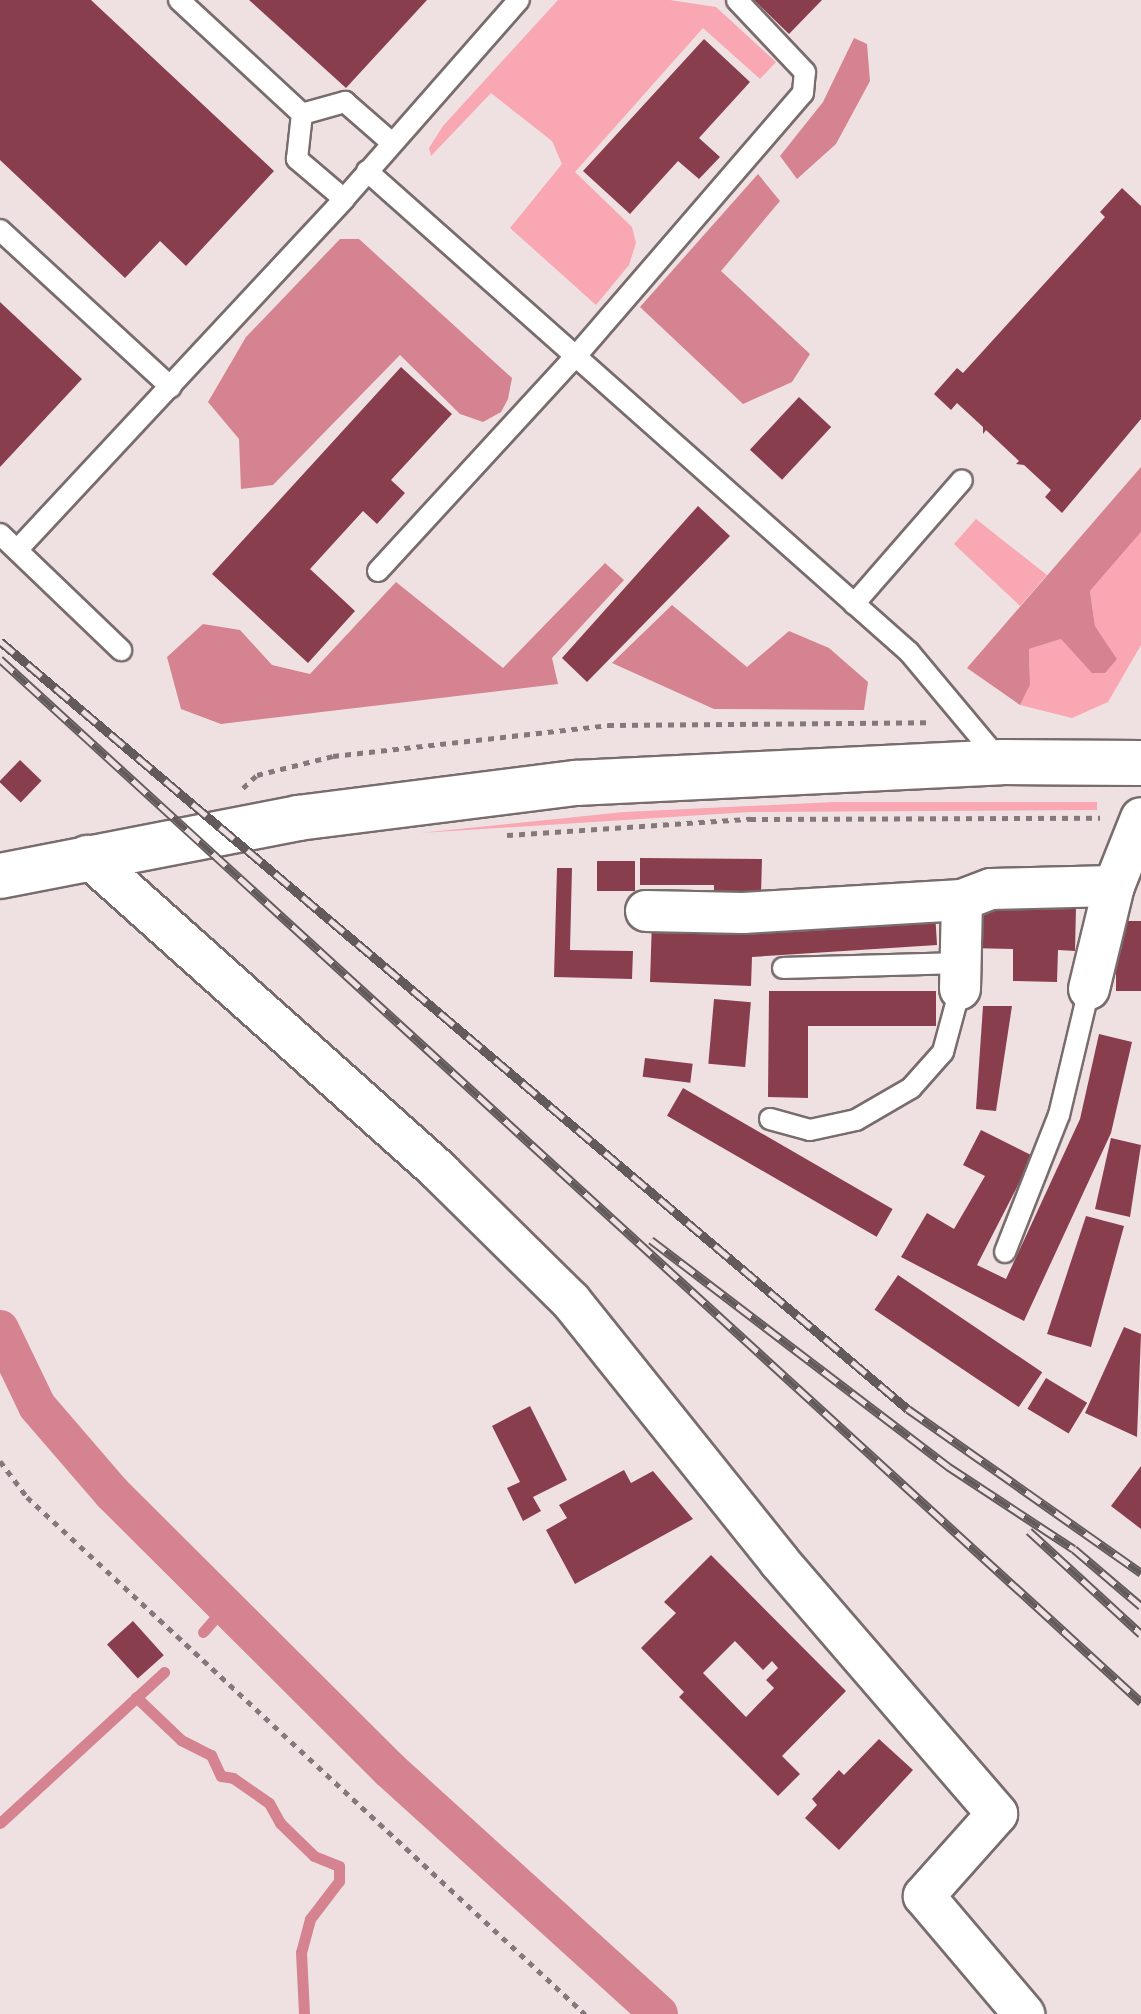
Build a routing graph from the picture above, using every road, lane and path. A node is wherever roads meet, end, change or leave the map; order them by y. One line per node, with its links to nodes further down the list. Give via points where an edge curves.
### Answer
1 (179, 0): 4 (lane)
2 (519, 0): 5 (lane)
3 (737, 0): 9 (lane, via 805,72 803,93)
4 (302, 114): 5 (lane, via 345,102); 7 (lane, via 297,159)
5 (392, 143): 6 (lane)
6 (367, 171): 7 (lane); 9 (lane)
7 (344, 199): 10 (lane)
8 (0, 230): 10 (lane)
9 (576, 356): 14 (lane); 15 (lane)
10 (171, 387): 13 (lane)
11 (962, 480): 15 (lane)
12 (0, 534): 13 (lane)
13 (17, 550): 16 (lane)
14 (378, 571)
15 (854, 604): 17 (lane, via 909,652)
16 (121, 650)
17 (1001, 762): 18 (main road); 21 (main road, via 748,771 472,793)
18 (1141, 763)
19 (1123, 818): 20 (path, via 750,819); 23 (street)
20 (496, 836)
21 (87, 856): 22 (main road); 33 (street, via 441,1173 571,1301 779,1561 997,1814 924,1896)
22 (0, 876)
23 (1114, 886): 24 (street, via 991,889); 28 (street)
24 (962, 900): 25 (street, via 743,913); 27 (street)
25 (646, 911)
26 (783, 968): 27 (lane)
27 (960, 976): 29 (lane, via 943,1052 911,1088 856,1120 810,1130)
28 (1089, 989): 30 (lane, via 1059,1115)
29 (770, 1119)
30 (1005, 1252)
31 (0, 1461): 32 (path, via 27,1497)
32 (585, 2014)
33 (1024, 2014)

